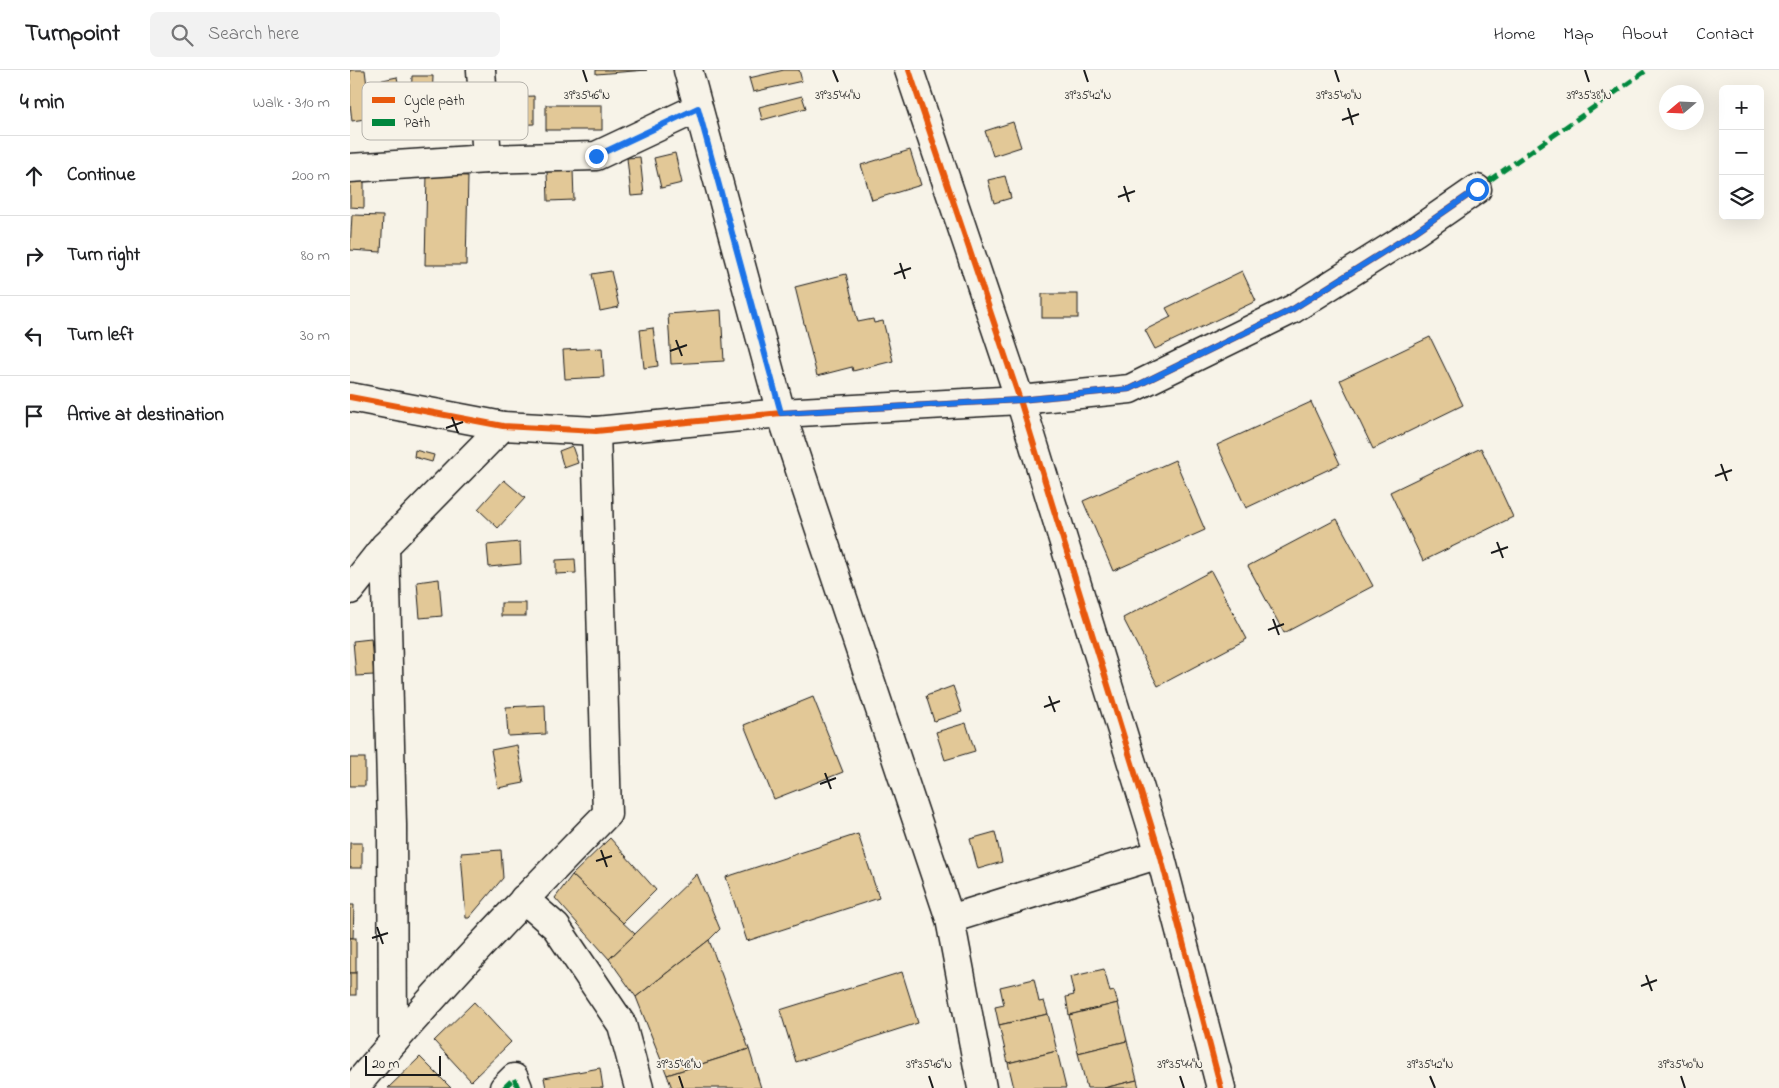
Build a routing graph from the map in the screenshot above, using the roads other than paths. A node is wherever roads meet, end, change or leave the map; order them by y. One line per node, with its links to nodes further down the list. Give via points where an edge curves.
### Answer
1 (688, 70): 3 (street)
2 (909, 70): 9 (street)
3 (698, 108): 5 (street, via 596,156); 10 (street)
4 (486, 140): 5 (street)
5 (487, 158): 6 (street)
6 (350, 168)
7 (1477, 189): 9 (street, via 1293,309 1130,389)
8 (350, 397): 11 (street)
9 (1020, 400): 10 (street); 15 (street)
10 (781, 413): 12 (street); 17 (street)
11 (503, 426): 12 (street); 13 (street)
12 (596, 431): 16 (street, via 607,814)
13 (385, 546): 14 (street); 18 (street)
14 (350, 590)
15 (1160, 854): 17 (street); 24 (street)
16 (524, 899): 18 (street); 22 (street, via 556,927 622,1025)
17 (950, 919): 23 (street)
18 (393, 1042): 19 (street)
19 (354, 1088)
20 (504, 1088): 21 (street, via 514,1078)
21 (518, 1088)
22 (639, 1088)
23 (982, 1088)
24 (1221, 1088)

